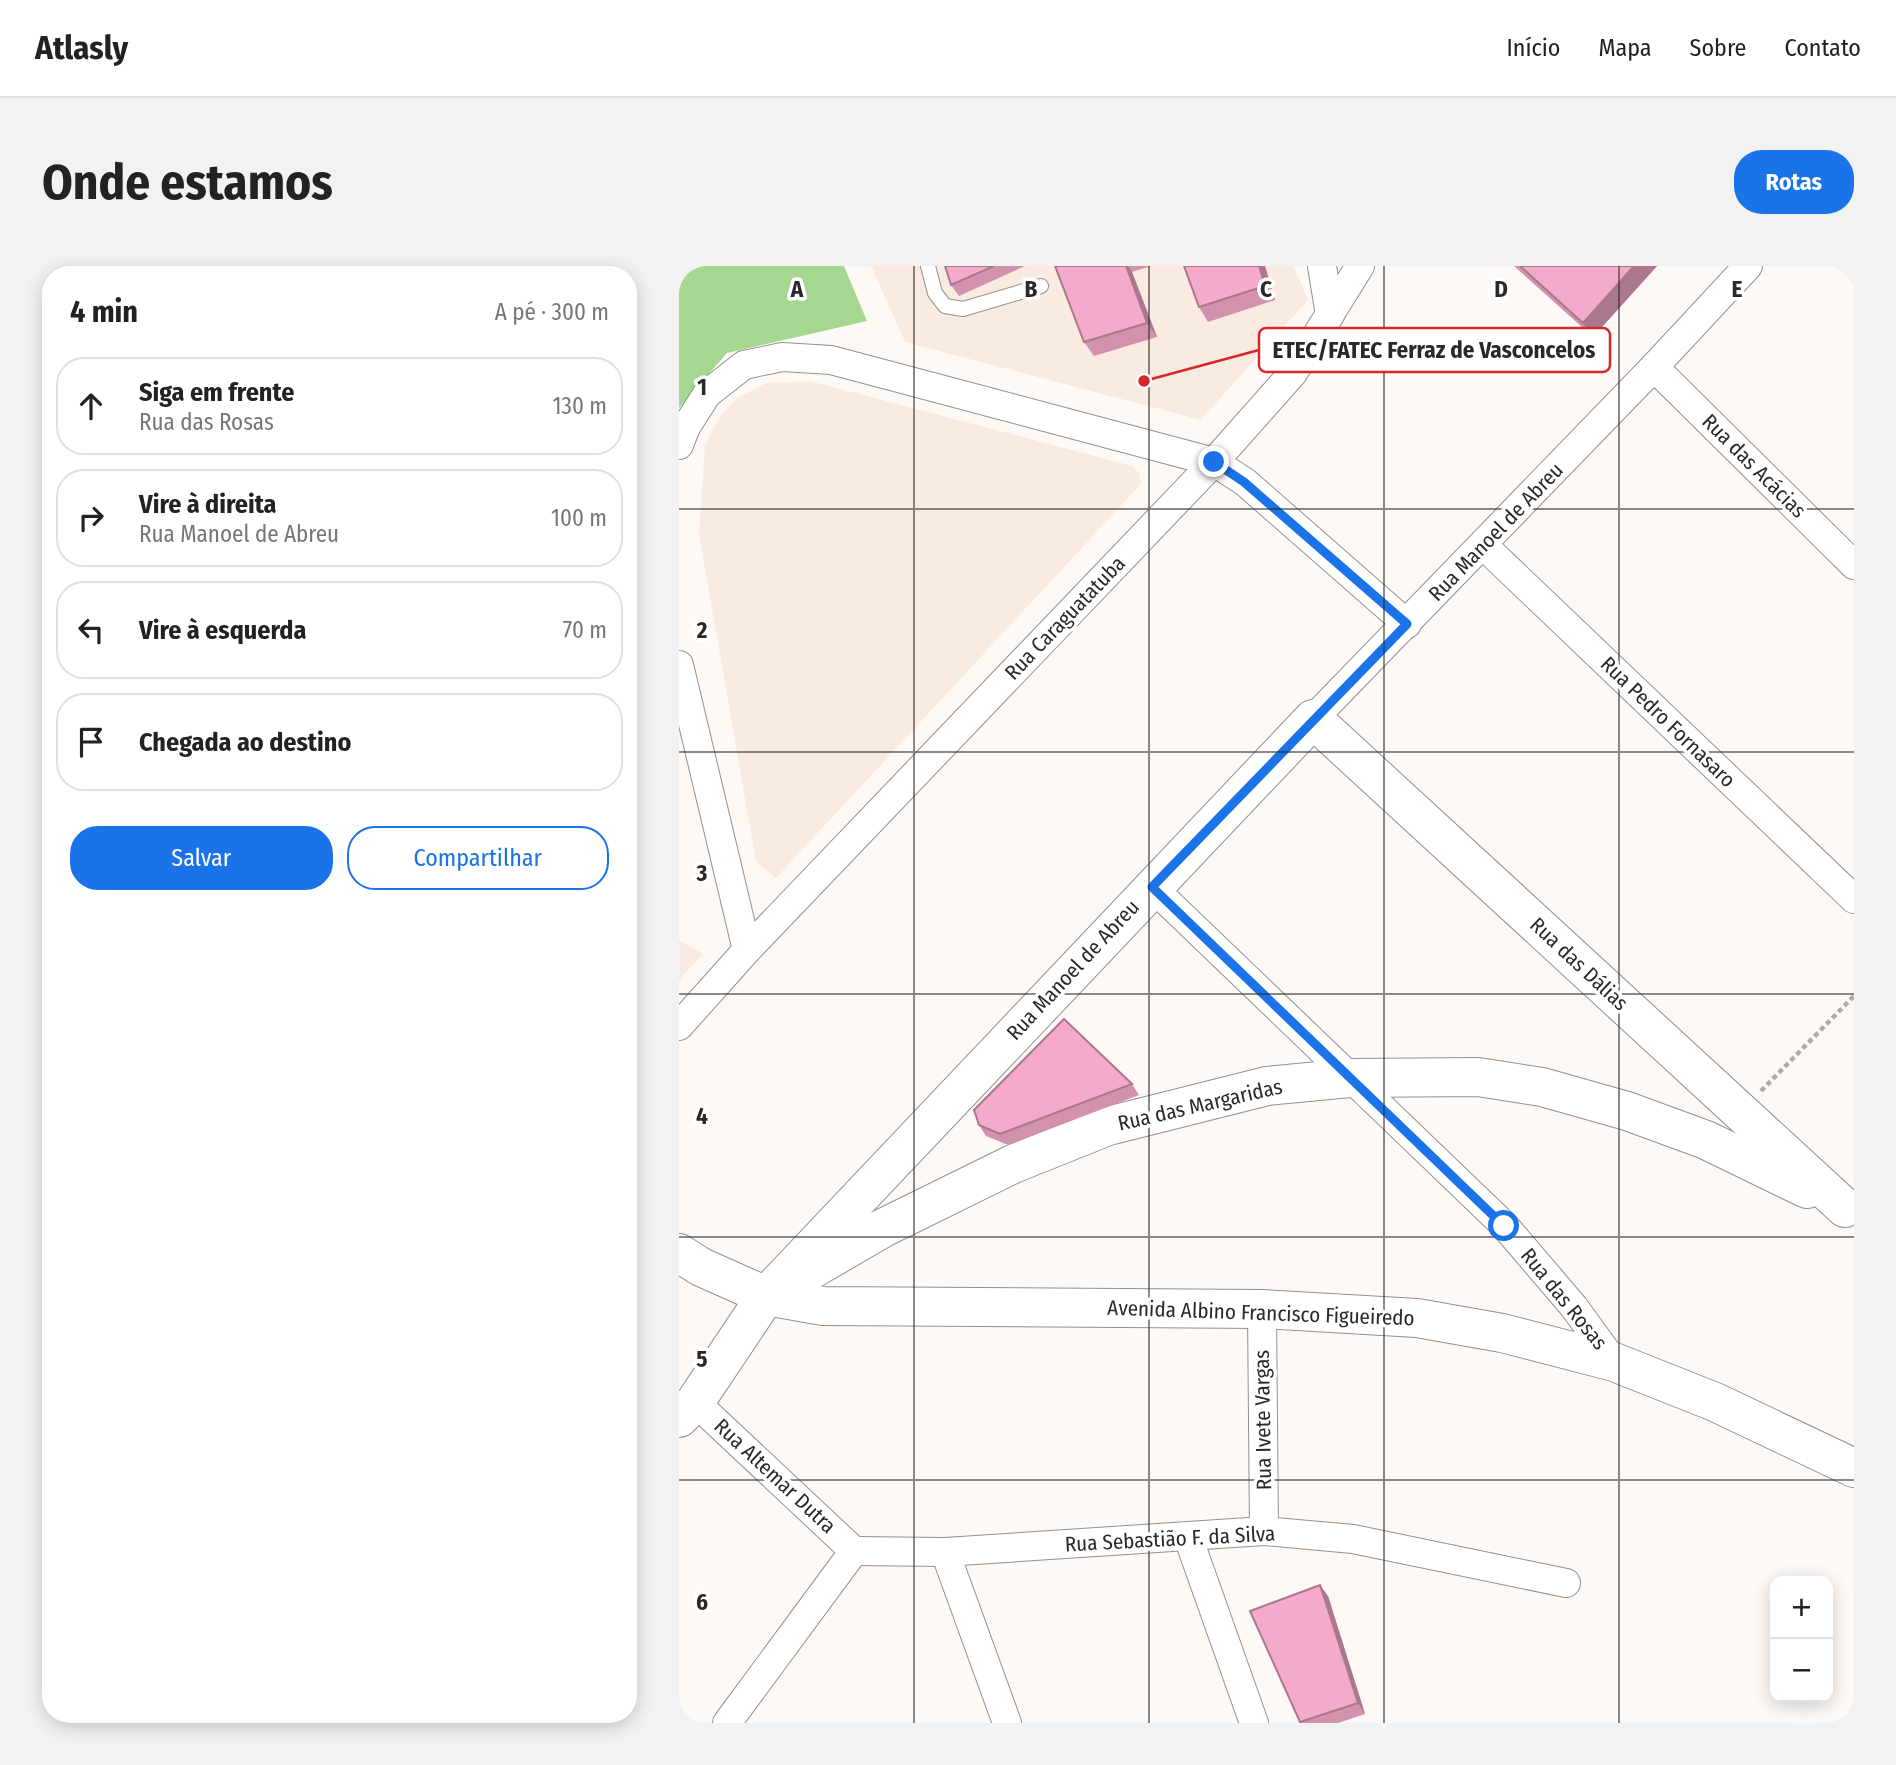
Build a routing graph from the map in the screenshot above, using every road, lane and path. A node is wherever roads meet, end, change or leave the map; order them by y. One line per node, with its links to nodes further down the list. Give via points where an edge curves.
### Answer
1 (928, 266): 5 (lane, via 935,293 945,306 963,309)
2 (1322, 266): 6 (street)
3 (1360, 266): 6 (street, Rua Caraguatatuba)
4 (1748, 266): 7 (street, Rua Manoel de Abreu)
5 (1041, 286)
6 (1330, 315): 9 (street, Rua Caraguatatuba, via 1293,373)
7 (1654, 368): 10 (street, Rua Manoel de Abreu); 11 (street, Rua das Acácias)
8 (679, 445): 9 (street, via 707,394 744,365 782,356 831,360)
9 (1214, 462): 12 (street, via 1244,482); 17 (street, Rua Caraguatatuba)
10 (1483, 545): 12 (street, Rua Manoel de Abreu); 16 (street, Rua Pedro Fornasaro)
11 (1854, 565)
12 (1407, 624): 14 (street, Rua Manoel de Abreu)
13 (679, 665): 17 (street)
14 (1313, 719): 15 (street, Rua Manoel de Abreu); 21 (street, Rua das Dálias)
15 (1152, 887): 20 (street, Rua das Rosas); 25 (street, Rua Manoel de Abreu)
16 (1854, 899)
17 (747, 950): 19 (street, Rua Caraguatatuba)
18 (1854, 996): 21 (path)
19 (679, 1026)
20 (1350, 1079): 22 (street, Rua das Margaridas, via 1478,1077 1542,1087); 25 (street, Rua das Margaridas, via 1267,1086 1108,1126 1013,1164 883,1228); 27 (street, Rua das Rosas, via 1504,1226)
21 (1740, 1112): 22 (street); 23 (street, Rua das Dálias)
22 (1706, 1140): 23 (street, Rua das Margaridas)
23 (1850, 1210)
24 (679, 1252): 25 (street, Avenida Albino Francisco Figueiredo)
25 (766, 1296): 26 (street, Avenida Albino Francisco Figueiredo, via 824,1306); 28 (street, Rua Manoel de Abreu)
26 (1262, 1309): 27 (street, Avenida Albino Francisco Figueiredo, via 1417,1318 1502,1333); 30 (street, Rua Ivete Vargas)
27 (1614, 1362): 29 (street, Avenida Albino Francisco Figueiredo, via 1715,1402)
28 (687, 1410): 32 (street, Rua Altemar Dutra)
29 (1854, 1468)
30 (1264, 1531): 31 (street, Rua Sebastião F. da Silva); 34 (street, Rua Sebastião F. da Silva, via 1353,1539)
31 (1188, 1537): 33 (street, Rua Sebastião F. da Silva); 37 (street)
32 (854, 1551): 33 (street, Rua Sebastião F. da Silva); 35 (street)
33 (945, 1552): 36 (street)
34 (1566, 1583)
35 (727, 1723)
36 (1007, 1723)
37 (1254, 1723)

